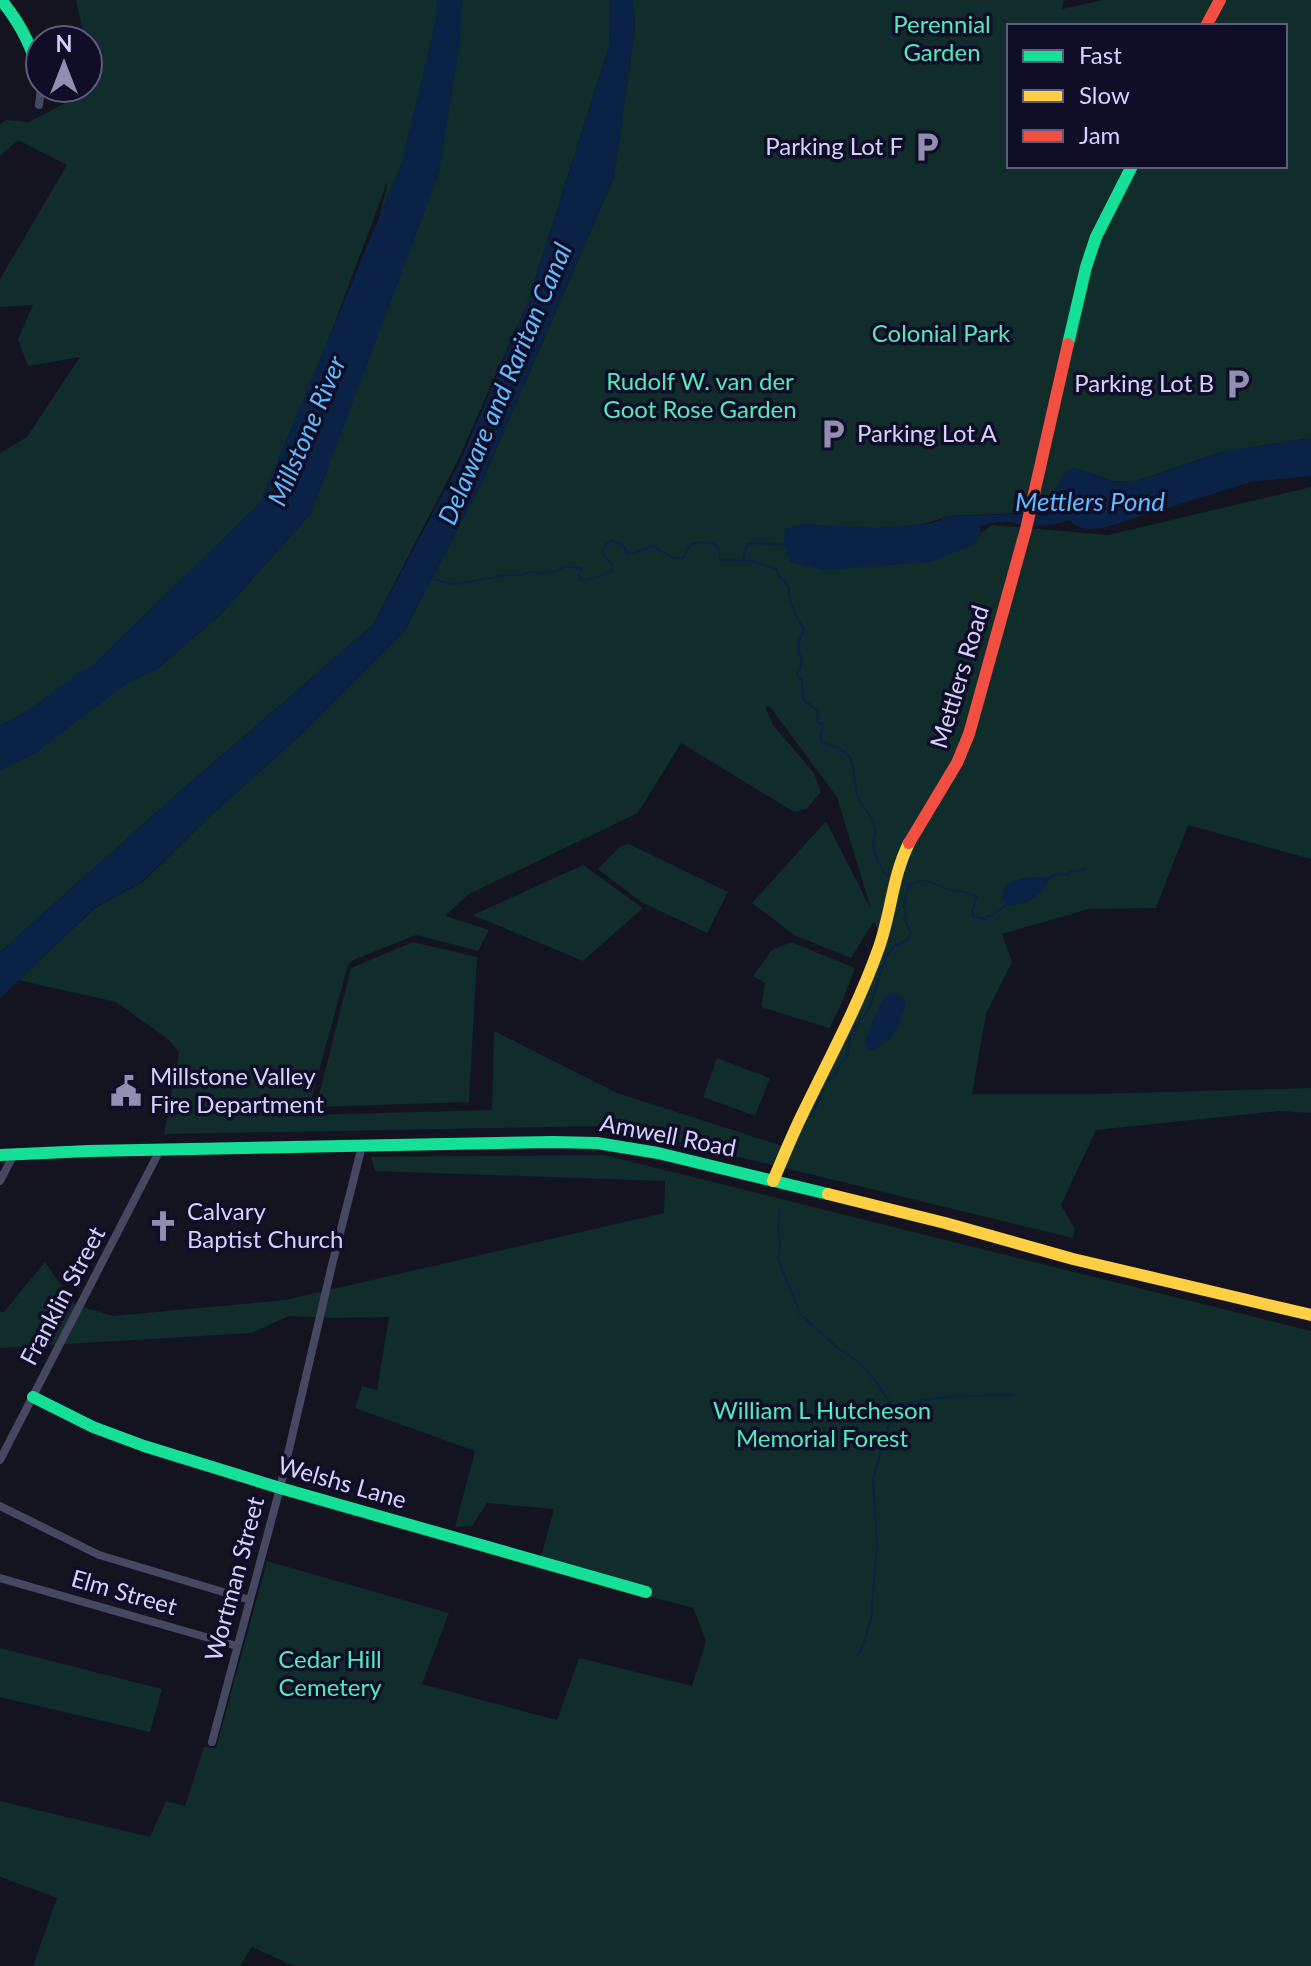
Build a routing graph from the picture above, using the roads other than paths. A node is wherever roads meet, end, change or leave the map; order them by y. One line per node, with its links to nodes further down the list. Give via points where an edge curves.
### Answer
1 (1, 0): 4 (street)
2 (1220, 0): 3 (street)
3 (1207, 24)
4 (24, 33)
5 (1131, 168): 11 (street, Mettlers Road, via 1086,267 1026,529 962,753 903,856 878,951)
6 (362, 1146): 7 (street, Amwell Road); 11 (street, Amwell Road, via 597,1143); 15 (street, Wortman Street)
7 (160, 1150): 8 (street, Amwell Road); 13 (street, Franklin Street)
8 (14, 1154): 9 (street, Amwell Road); 10 (street)
9 (0, 1155)
10 (0, 1181)
11 (773, 1181): 12 (street, Amwell Road)
12 (1311, 1315)
13 (33, 1397): 14 (street, Franklin Street); 15 (street, Welshs Lane, via 119,1438)
14 (0, 1460)
15 (280, 1488): 18 (street, Welshs Lane); 19 (street, Wortman Street)
16 (0, 1506): 19 (street, via 99,1555)
17 (0, 1578): 20 (street, Elm Street)
18 (646, 1592)
19 (250, 1600): 20 (street, Wortman Street)
20 (237, 1646): 21 (street, Wortman Street)
21 (212, 1742)

